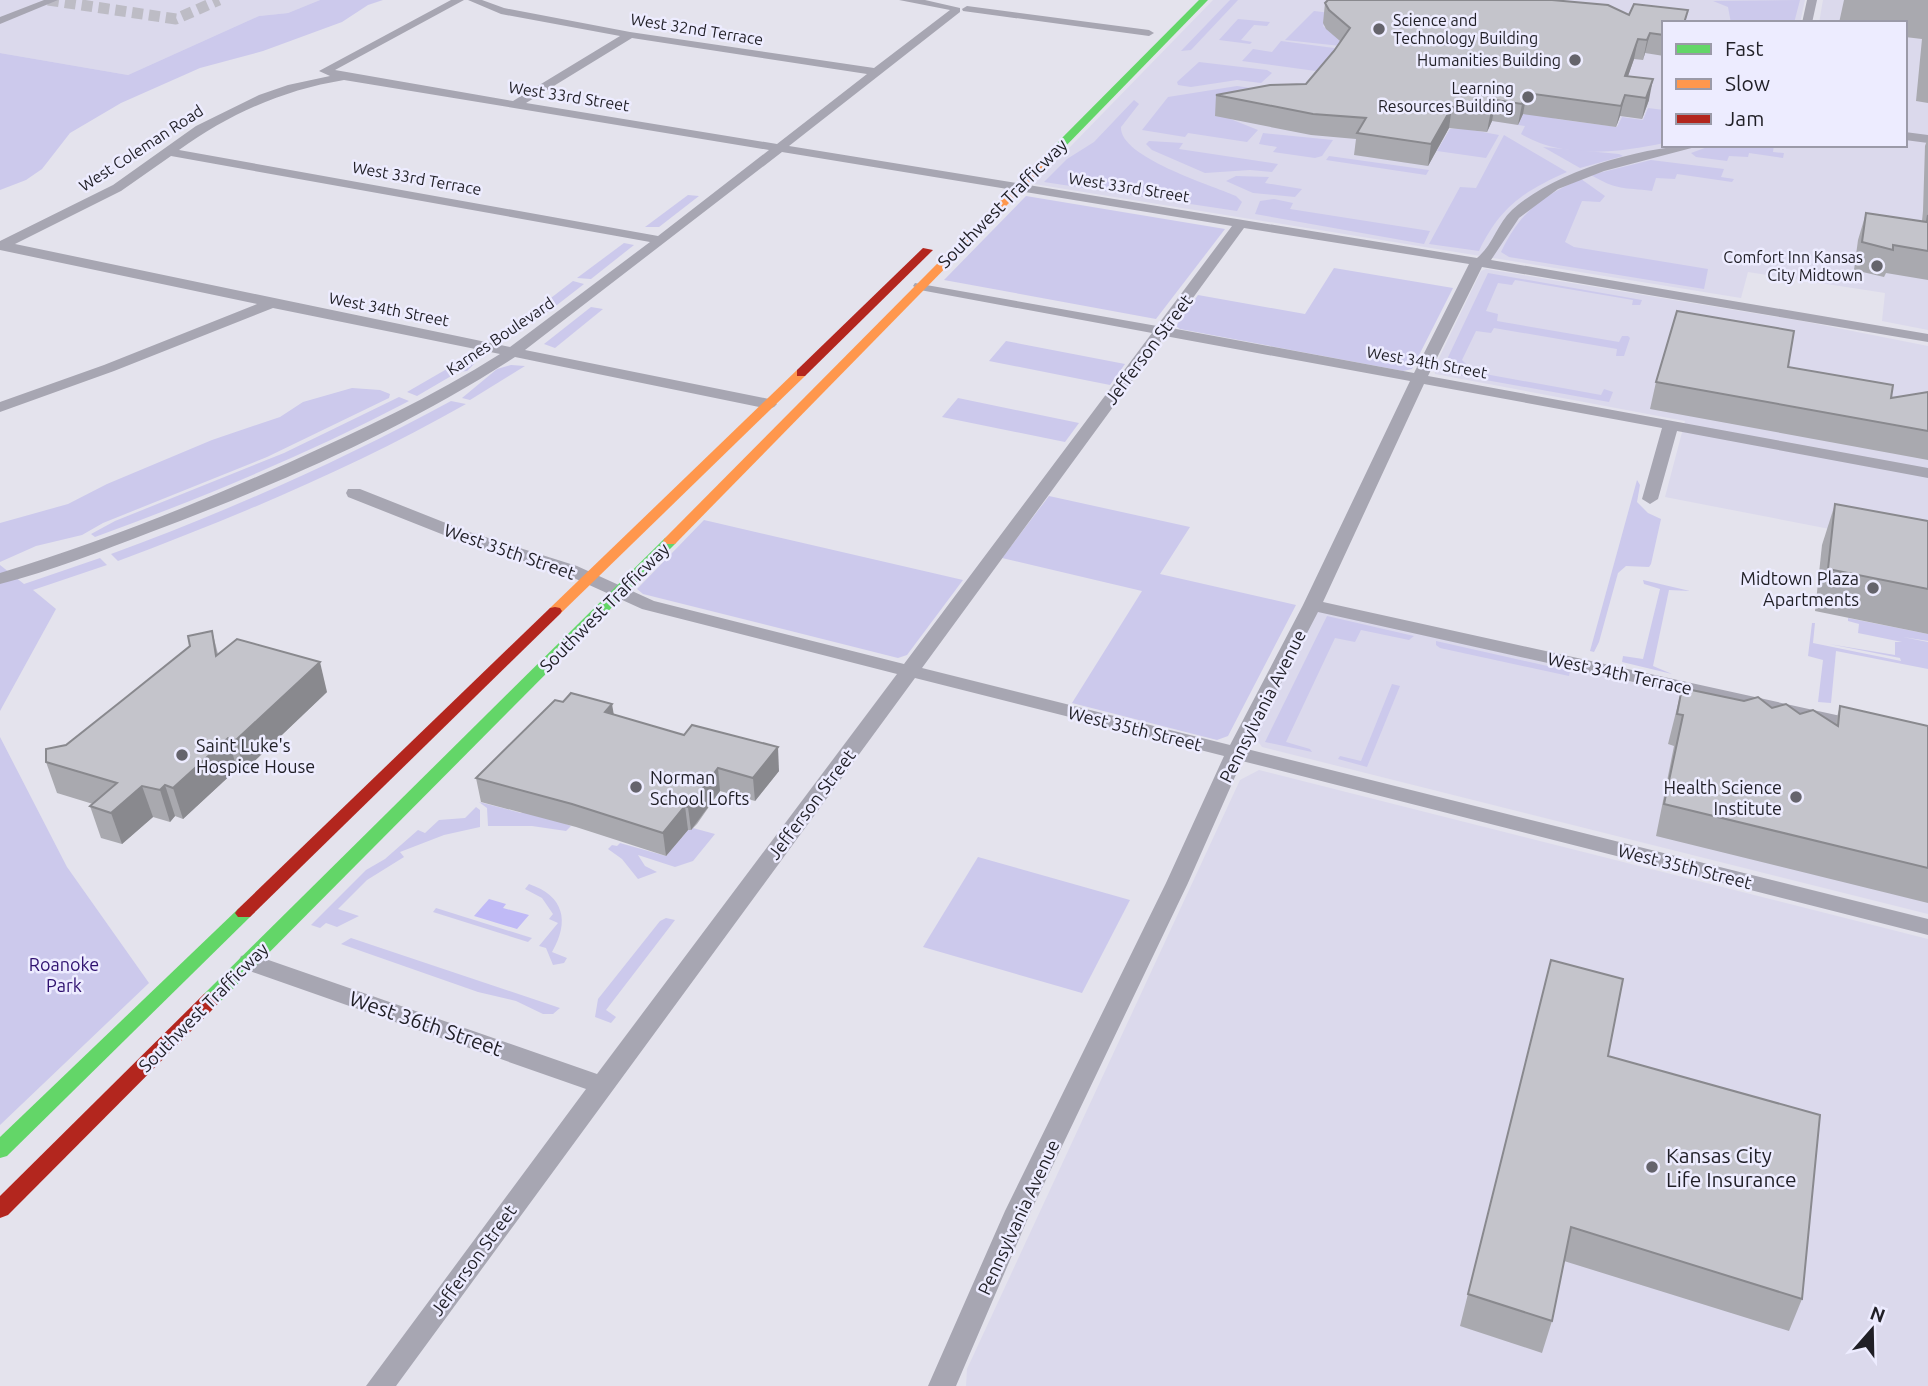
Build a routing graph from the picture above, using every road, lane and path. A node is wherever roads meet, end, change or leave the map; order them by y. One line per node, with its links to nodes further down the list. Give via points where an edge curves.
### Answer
1 (53, 0): 9 (street)
2 (459, 0): 15 (street, West 33rd Street, via 325,71)
3 (473, 0): 12 (street, West 32nd Terrace, via 501,11)
4 (904, 0): 8 (street)
5 (1182, 0): 11 (main road)
6 (1204, 0): 24 (main road, Southwest Trafficway)
7 (1812, 0): 10 (street)
8 (962, 6): 11 (street); 14 (street, Karnes Boulevard)
9 (0, 21)
10 (1807, 21)
11 (1149, 33): 13 (main road)
12 (630, 35): 14 (street, West 32nd Terrace); 16 (street)
13 (1120, 62)
14 (877, 72): 20 (street, Karnes Boulevard)
15 (344, 77): 16 (street, West 33rd Street); 21 (street, West Coleman Road, via 263,97)
16 (515, 105): 20 (street, West 33rd Street)
17 (1907, 136): 18 (street)
18 (1928, 139)
19 (1689, 147): 30 (street, Pennsylvania Avenue, via 1605,167 1557,185 1514,215)
20 (779, 148): 23 (street, West 33rd Street); 28 (street, Karnes Boulevard)
21 (166, 150): 28 (street, West 33rd Terrace); 29 (street, West Coleman Road, via 117,188 21,236)
22 (1013, 167): 23 (main road, Southwest Trafficway)
23 (996, 183): 24 (street, West 33rd Street); 25 (main road, Southwest Trafficway)
24 (1018, 187): 26 (street, West 33rd Street); 31 (main road, Southwest Trafficway)
25 (981, 198)
26 (1241, 223): 30 (street, West 33rd Street); 33 (street, Jefferson Street)
27 (943, 235): 37 (main road, Southwest Trafficway)
28 (661, 240): 35 (street, Karnes Boulevard)
29 (1, 241): 32 (street, West 34th Street)
30 (1479, 262): 34 (street, West 33rd Street); 36 (street, Pennsylvania Avenue)
31 (920, 286): 33 (street, West 34th Street); 45 (main road, Southwest Trafficway)
32 (271, 303): 35 (street, West 34th Street); 38 (street)
33 (1161, 331): 36 (street, West 34th Street); 47 (street, Jefferson Street)
34 (1928, 338)
35 (513, 352): 37 (street, West 34th Street); 43 (street, Karnes Boulevard, via 395,421 205,506)
36 (1419, 378): 39 (street, West 34th Street); 46 (street, Pennsylvania Avenue)
37 (769, 404): 44 (main road, Southwest Trafficway)
38 (0, 407)
39 (1671, 425): 40 (street, West 34th Street); 42 (street)
40 (1928, 473)
41 (354, 493): 44 (street, West 35th Street)
42 (1650, 499)
43 (0, 579)
44 (588, 579): 45 (street, West 35th Street); 53 (main road, Southwest Trafficway)
45 (618, 593): 47 (street, West 35th Street, via 648,605); 51 (main road, Southwest Trafficway)
46 (1312, 605): 48 (street, West 34th Terrace); 49 (street, Pennsylvania Avenue)
47 (910, 671): 49 (street, West 35th Street); 52 (street, Jefferson Street)
48 (1880, 731)
49 (1235, 754): 50 (street, West 35th Street); 56 (street, Pennsylvania Avenue, via 1163,914 1018,1211)
50 (1928, 927)
51 (249, 961): 52 (street, West 36th Street); 54 (main road, Southwest Trafficway)
52 (602, 1085): 55 (street, Jefferson Street)
53 (0, 1150)
54 (0, 1209)
55 (380, 1386)
56 (942, 1386)

